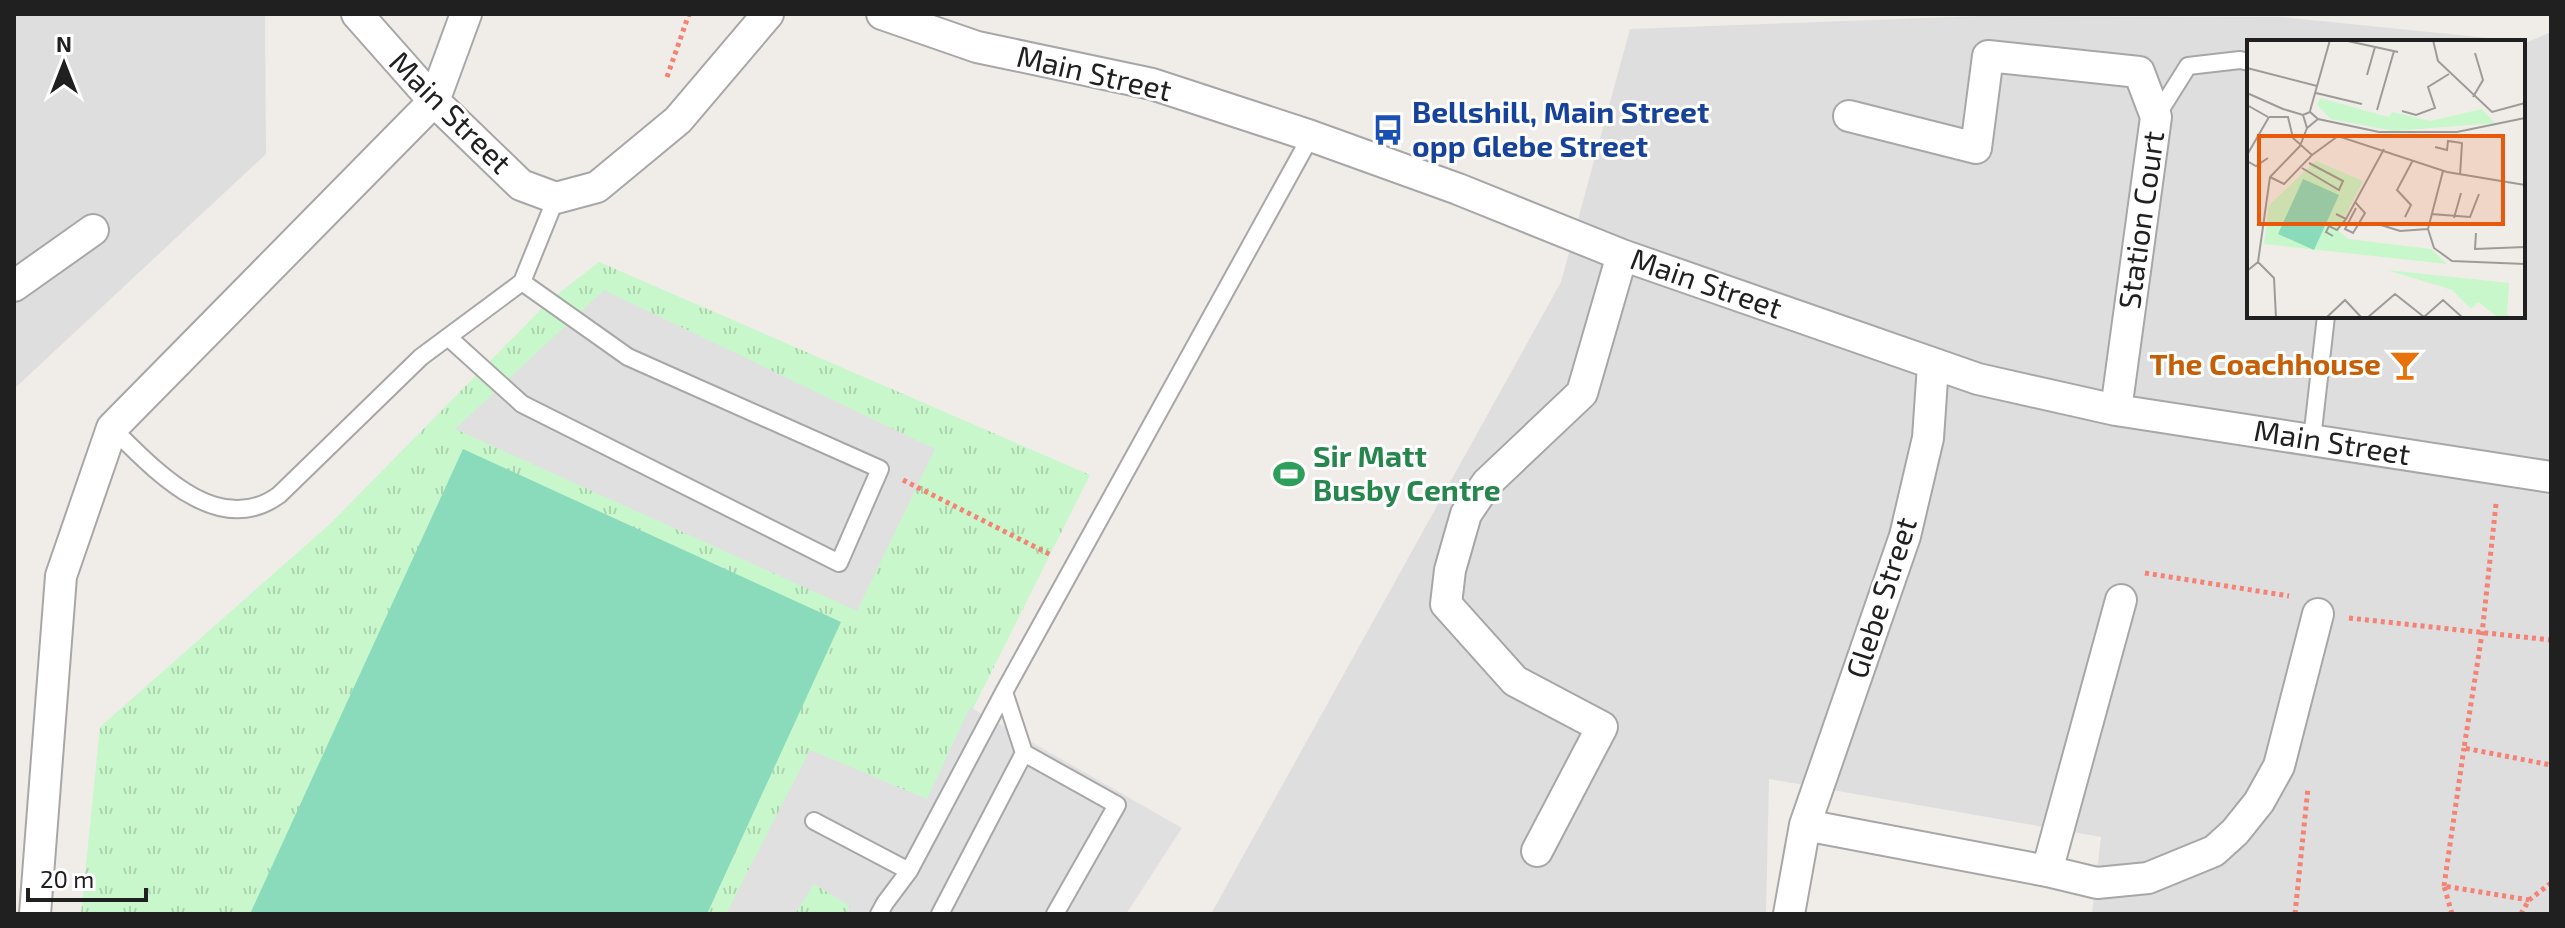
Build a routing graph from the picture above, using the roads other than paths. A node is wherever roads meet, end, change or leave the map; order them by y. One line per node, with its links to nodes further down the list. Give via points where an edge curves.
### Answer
1 (357, 14): 6 (street, Main Street)
2 (466, 14): 6 (street)
3 (768, 14): 10 (street, via 678,120 597,187)
4 (882, 14): 9 (street, Main Street, via 977,47 1152,84)
5 (2247, 62): 8 (lane, via 2188,66)
6 (434, 101): 10 (street, Main Street, via 521,185); 19 (street)
7 (1849, 116): 8 (street, Station Court, via 1976,148 1988,56 2139,72)
8 (2156, 117): 18 (street, Station Court)
9 (1311, 136): 12 (street, Main Street); 24 (lane)
10 (556, 198): 13 (lane)
11 (93, 230): 14 (street)
12 (1622, 255): 17 (street, Main Street); 28 (street, via 1582,393 1487,483 1466,514 1450,570 1446,604 1515,681 1602,727)
13 (522, 282): 16 (lane); 16 (lane, via 628,357 880,469 839,563 522,404)
14 (14, 286)
15 (2326, 318): 20 (lane)
16 (448, 337): 19 (lane, via 265,505 233,509 201,501 166,480)
17 (1933, 365): 18 (street, Main Street); 27 (street, Glebe Street, via 1928,438 1905,536)
18 (2116, 410): 20 (street, Main Street)
19 (112, 428): 31 (street, via 61,576)
20 (2312, 439): 21 (street, Main Street)
21 (2551, 477)
22 (2121, 600): 30 (street)
23 (2318, 614): 30 (street, via 2279,766 2235,832 2214,851 2148,878 2097,883)
24 (1004, 692): 25 (lane); 29 (lane)
25 (1024, 753): 33 (lane); 34 (lane, via 1117,805)
26 (814, 821): 29 (lane)
27 (1805, 825): 30 (street); 35 (street, Glebe Street)
28 (1537, 851)
29 (909, 871): 32 (lane)
30 (2047, 871)
31 (35, 914)
32 (879, 914)
33 (940, 914)
34 (1055, 914)
35 (1789, 914)

